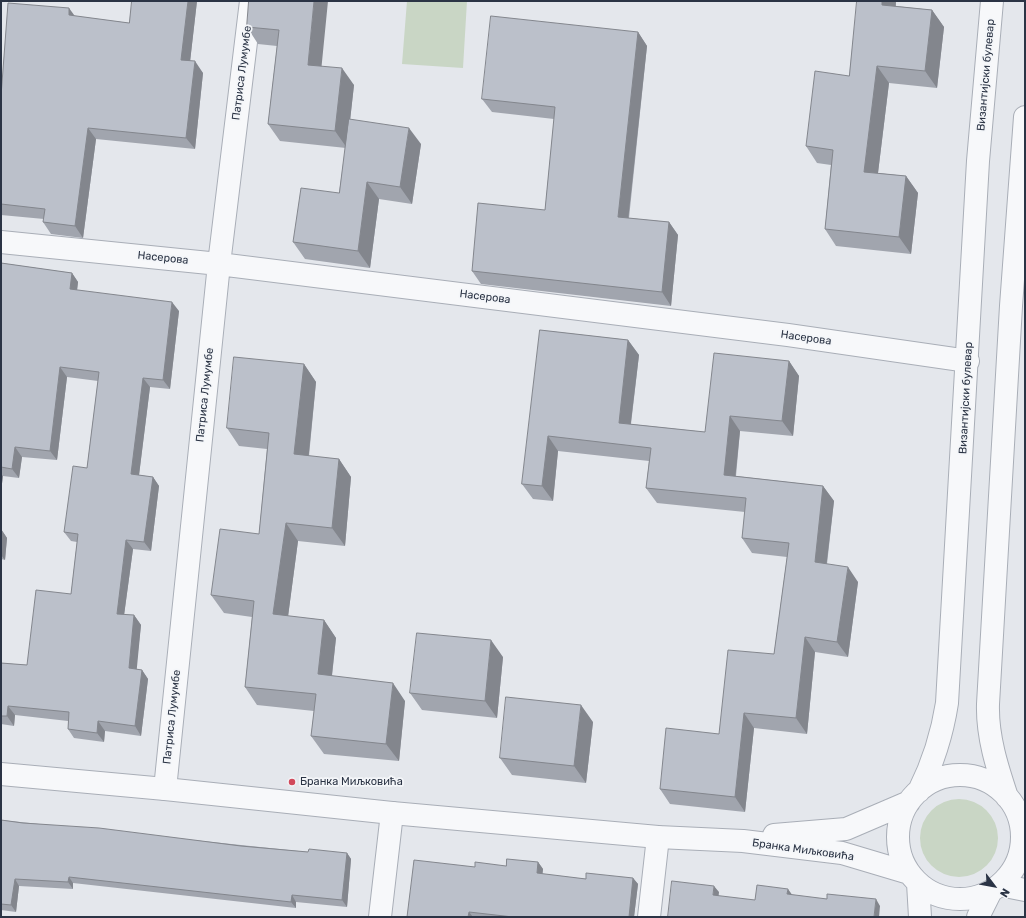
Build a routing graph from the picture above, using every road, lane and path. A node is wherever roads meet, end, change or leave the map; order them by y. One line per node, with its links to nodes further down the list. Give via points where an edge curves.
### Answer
1 (251, 1): 5 (street, Патриса Лумумбе)
2 (992, 1): 6 (street, Византијски булевар, via 978,161)
3 (1025, 118): 10 (street, via 1011,306 988,704 993,749)
4 (1, 242): 5 (street, Насерова)
5 (219, 264): 6 (street, Насерова, via 780,334); 8 (street, Патриса Лумумбе)
6 (968, 361): 9 (street, Византијски булевар, via 947,703 942,735 928,774)
7 (1, 774): 8 (street, Бранка Миљковића)
8 (165, 789): 11 (street, Бранка Миљковића)
9 (914, 797): 10 (street, via 932,782 964,775 995,786); 13 (street, Бранка Миљковића, via 846,829 781,834); 14 (street, via 901,819 898,837 901,856)
10 (1016, 808): 15 (street, via 1022,829 1021,850 1013,868)
11 (392, 813): 12 (street, Бранка Миљковића); 17 (street)
12 (658, 837): 13 (street, Бранка Миљковића); 18 (street)
13 (743, 841): 14 (street, Бранка Миљковића, via 842,853)
14 (913, 878): 15 (street, via 930,892 945,898 961,900 976,897); 19 (street)
15 (996, 888): 16 (street); 20 (street)
16 (1025, 890)
17 (380, 917)
18 (649, 917)
19 (920, 917)
20 (978, 917)

